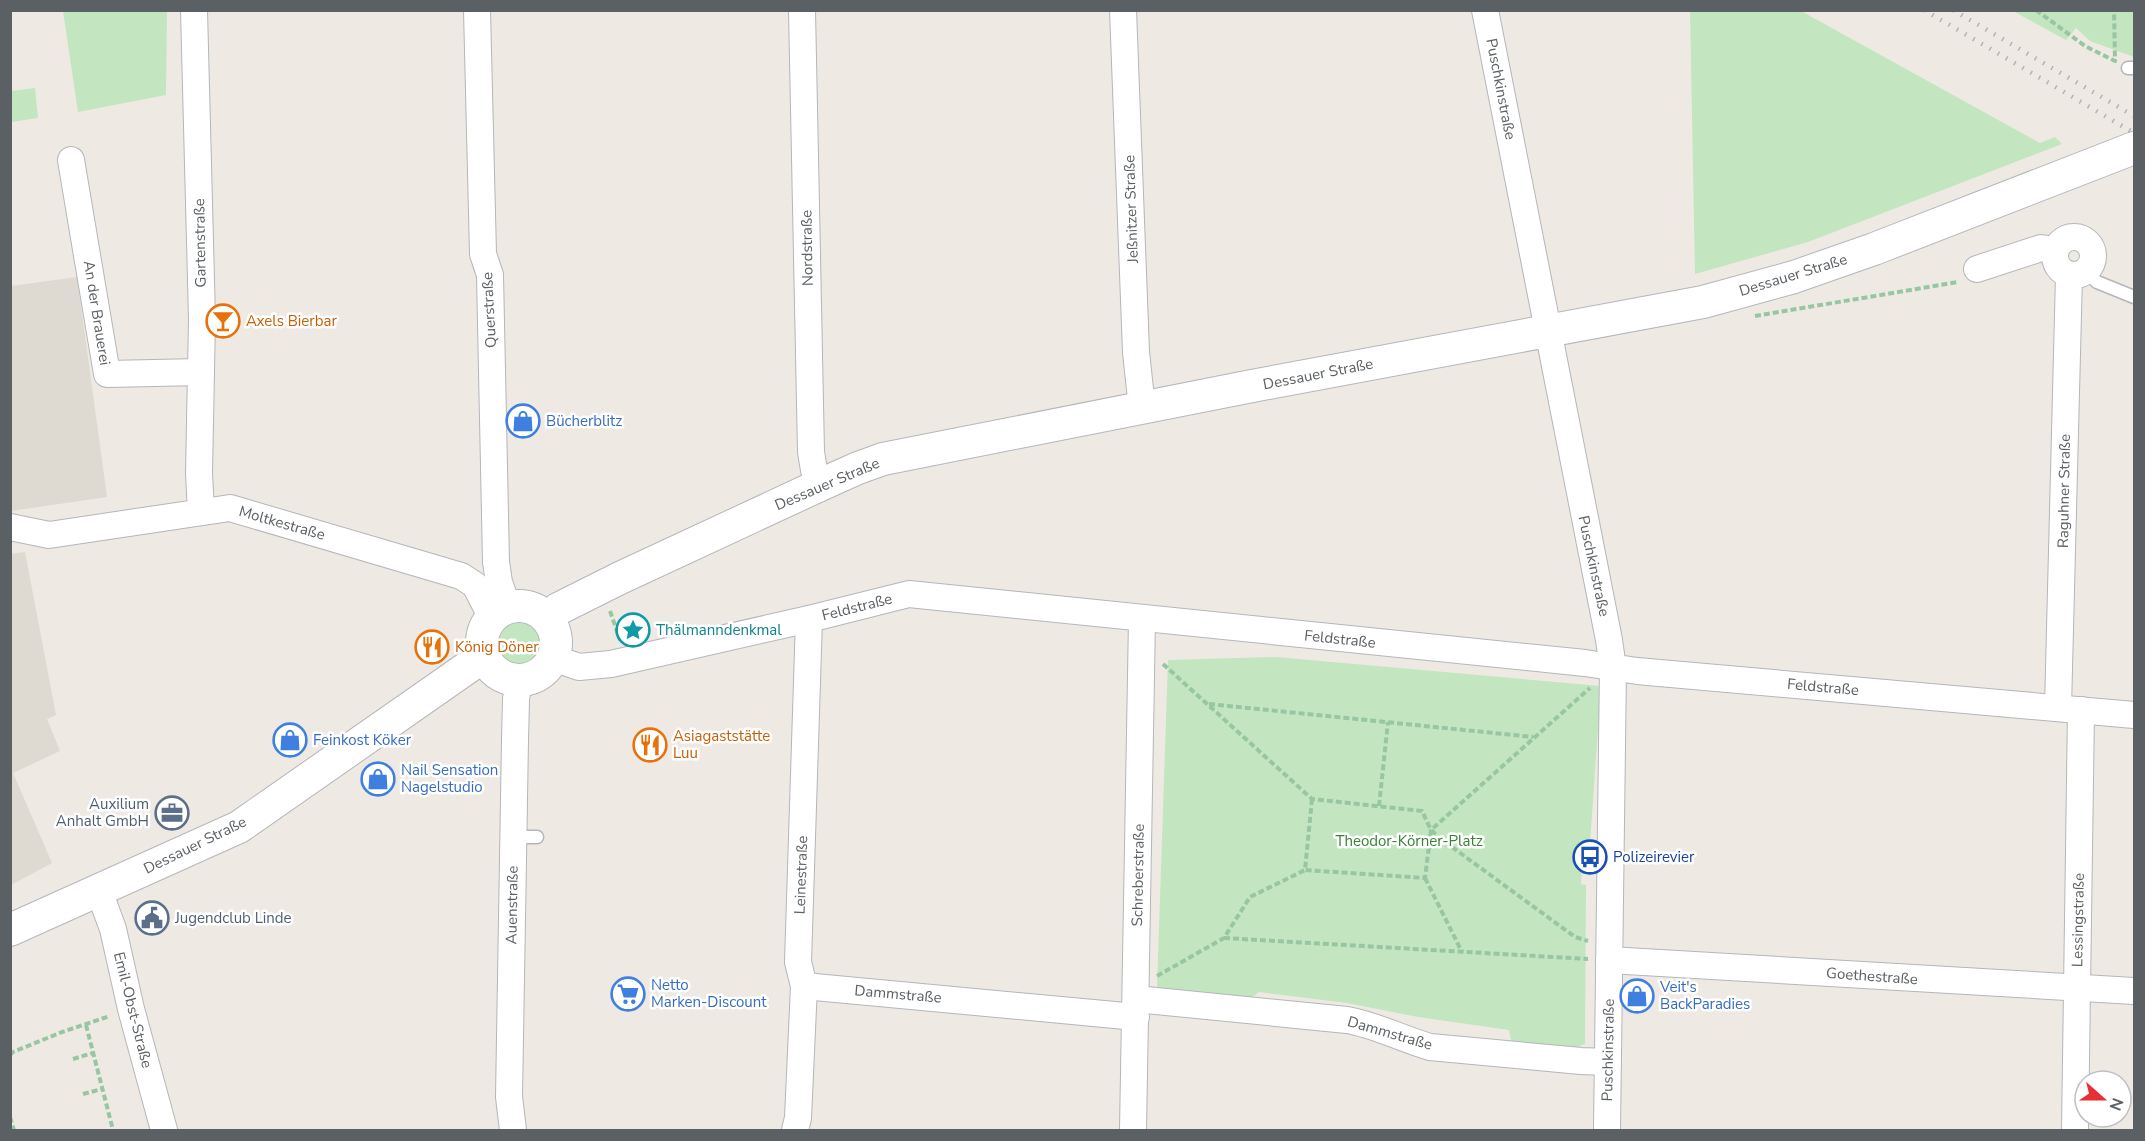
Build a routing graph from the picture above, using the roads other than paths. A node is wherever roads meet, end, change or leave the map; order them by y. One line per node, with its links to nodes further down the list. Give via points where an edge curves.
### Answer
1 (194, 10): 13 (street, Gartenstraße)
2 (477, 10): 18 (street, Querstraße, via 483,254 490,275)
3 (802, 10): 15 (street, Nordstraße, via 811,453)
4 (1123, 10): 14 (street, Jeßnitzer Straße, via 1136,352)
5 (1485, 10): 12 (street, Puschkinstraße)
6 (2134, 148): 12 (street, Dessauer Straße, via 1794,277 1703,302)
7 (71, 160): 13 (street, An der Brauerei, via 107,374)
8 (2055, 250): 9 (street, Raguhner Straße, via 2041,248); 10 (street, Raguhner Straße, via 2058,268); 10 (street, Raguhner Straße, via 2069,237 2088,243 2092,261)
9 (1977, 269)
10 (2077, 273): 11 (lane); 26 (street, Raguhner Straße)
11 (2134, 297)
12 (1549, 332): 14 (street, Dessauer Straße); 24 (street, Puschkinstraße)
13 (201, 372): 16 (street, Gartenstraße)
14 (1142, 408): 15 (street, Dessauer Straße, via 883,459)
15 (820, 485): 19 (street, Dessauer Straße, via 601,588)
16 (201, 512): 17 (street, Moltkestraße, via 50,535); 18 (street, Moltkestraße, via 230,508 461,576 475,585)
17 (10, 527)
18 (500, 613): 19 (street, via 515,606 529,607); 22 (street, via 484,632)
19 (547, 618): 23 (street, via 555,633)
20 (809, 619): 21 (street, Feldstraße, via 909,594); 23 (street, Feldstraße, via 588,667); 31 (street, Leinestraße, via 798,962)
21 (1142, 631): 24 (street, Feldstraße); 34 (street, Schreberstraße)
22 (484, 656): 25 (street, via 502,676); 28 (street, Dessauer Straße, via 239,827)
23 (553, 658): 25 (street, via 539,674)
24 (1613, 668): 26 (street, Feldstraße); 30 (street, Puschkinstraße)
25 (519, 680): 37 (street, Auenstraße, via 516,699 525,837 508,1097)
26 (2070, 709): 27 (street, Feldstraße); 32 (street, Lessingstraße)
27 (2134, 715)
28 (99, 891): 29 (street, Dessauer Straße); 36 (street, Emil-Obst-Straße, via 113,929 130,1009)
29 (10, 930)
30 (1609, 954): 32 (street, Goethestraße); 35 (street, Puschkinstraße)
31 (804, 986): 34 (street, Dammstraße); 38 (street, Leinestraße)
32 (2077, 987): 33 (street, Goethestraße); 41 (street, Lessingstraße)
33 (2134, 991)
34 (1136, 999): 35 (street, Dammstraße, via 1366,1023 1430,1047); 39 (street, Schreberstraße)
35 (1608, 1062): 40 (street, Puschkinstraße)
36 (164, 1131)
37 (513, 1131)
38 (795, 1131)
39 (1133, 1131)
40 (1606, 1131)
41 (2075, 1131)

